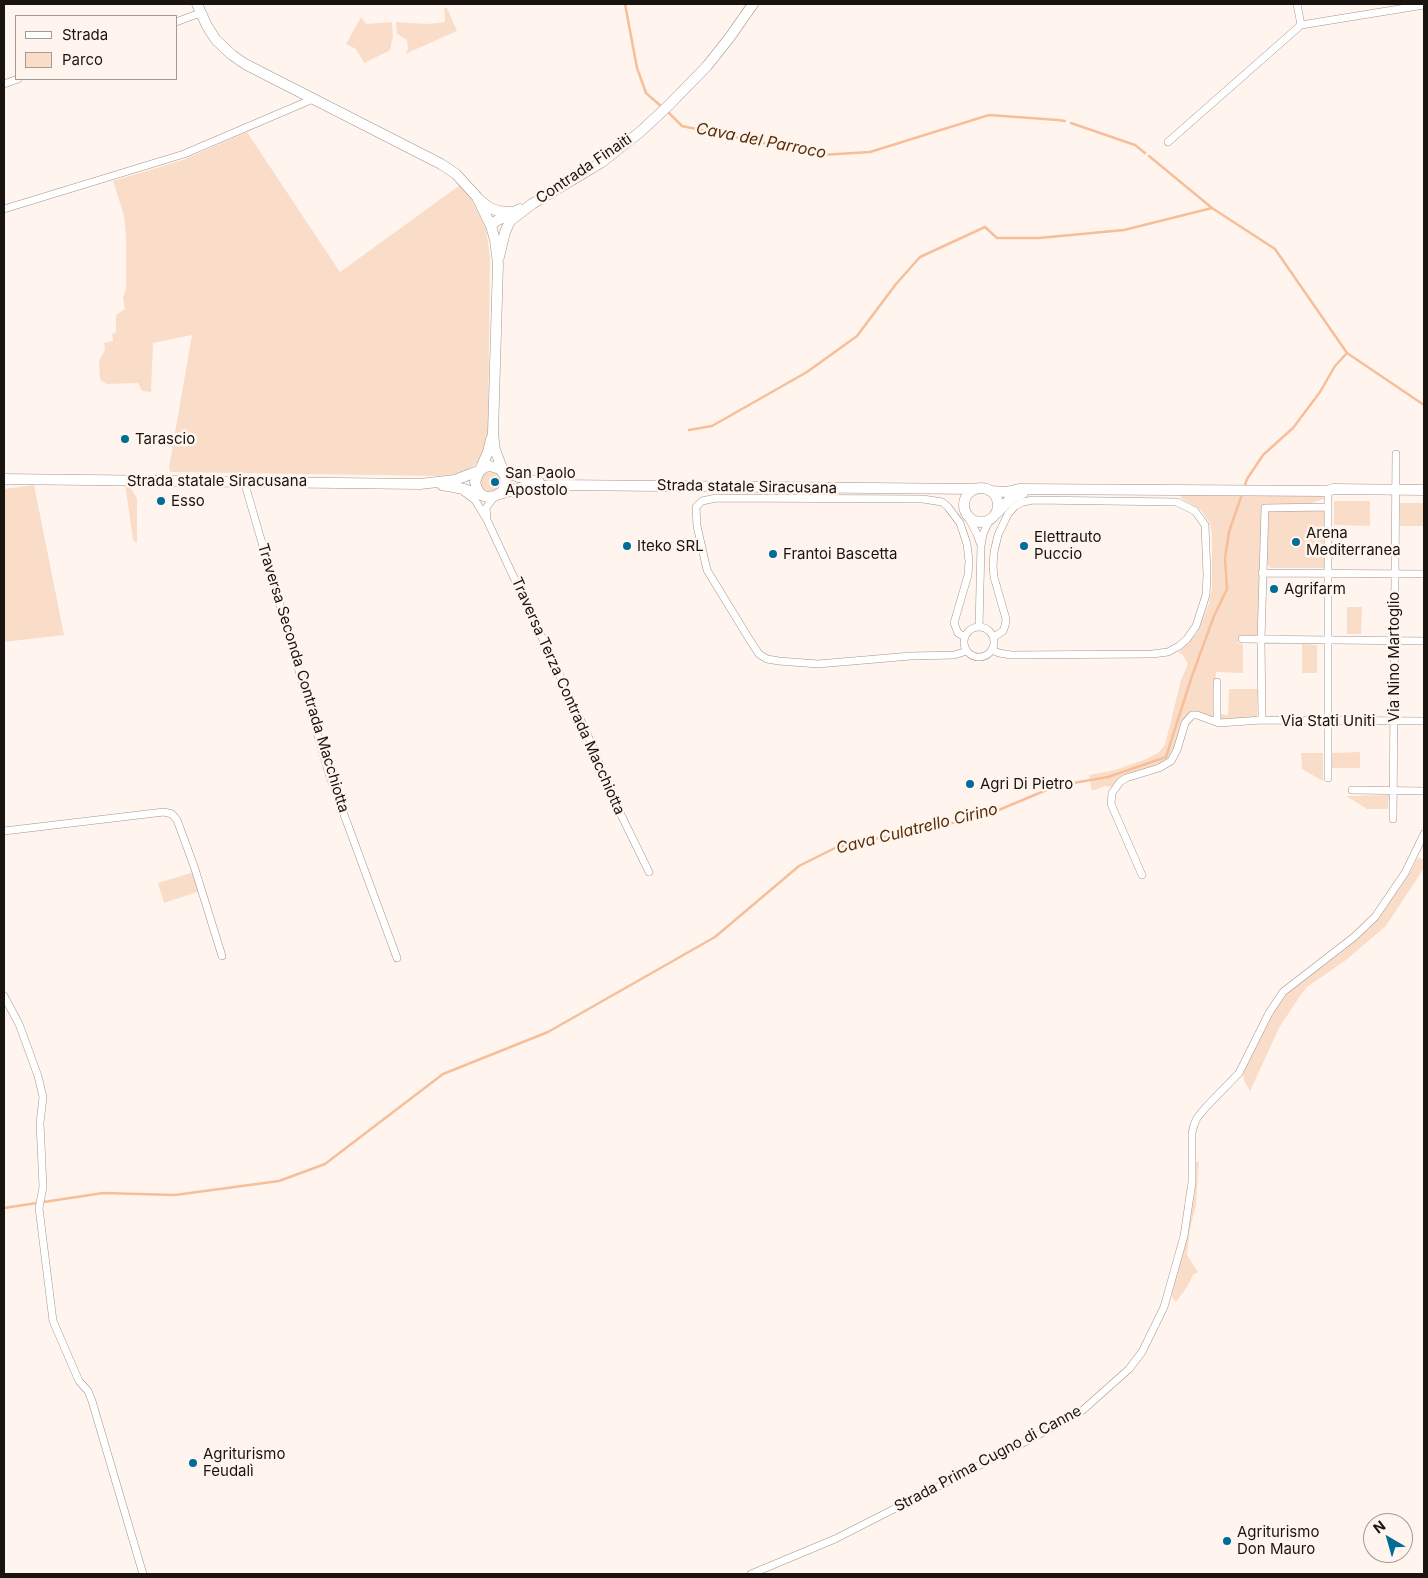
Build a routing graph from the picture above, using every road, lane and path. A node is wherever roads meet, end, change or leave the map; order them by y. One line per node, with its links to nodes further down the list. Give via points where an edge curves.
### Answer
1 (753, 4): 11 (main road, Contrada Finaiti, via 713,59 640,132 602,162)
2 (1297, 4): 6 (street)
3 (1424, 5): 6 (street)
4 (198, 8): 5 (street); 7 (main road, via 216,40 232,55)
5 (178, 21)
6 (1302, 26): 8 (street)
7 (313, 99): 9 (main road, via 441,164 456,174); 10 (street, via 184,154)
8 (1168, 142)
9 (477, 197): 11 (main road); 12 (main road)
10 (4, 209)
11 (511, 217): 12 (main road, Contrada Finaiti, via 496,221); 13 (main road)
12 (491, 226): 13 (main road)
13 (498, 264): 14 (main road)
14 (493, 433): 16 (main road); 17 (main road)
15 (1396, 454): 29 (street, Via Nino Martoglio)
16 (502, 471): 17 (main road, via 490,466); 21 (main road, via 532,482); 30 (main road, via 506,484)
17 (479, 472): 20 (main road); 28 (main road, via 475,482)
18 (4, 479): 19 (main road, Strada statale Siracusana)
19 (244, 481): 20 (main road, Strada statale Siracusana); 68 (street, Traversa Seconda Contrada Macchiotta, via 329,774)
20 (431, 484): 28 (main road)
21 (557, 485): 22 (main road, Strada statale Siracusana); 30 (main road, via 520,488)
22 (937, 488): 23 (main road, Strada statale Siracusana); 33 (main road, via 954,495)
23 (976, 489): 24 (main road); 33 (main road, via 967,496)
24 (991, 490): 25 (main road); 34 (main road, via 998,498)
25 (1031, 490): 27 (main road); 34 (main road, via 1010,499)
26 (1424, 490): 29 (main road)
27 (1328, 491): 29 (main road); 32 (street)
28 (477, 493): 30 (main road, via 487,497); 35 (street, Traversa Terza Contrada Macchiotta)
29 (1395, 493): 31 (main road); 40 (street, Via Nino Martoglio)
30 (498, 495): 35 (street, via 486,508)
31 (1424, 496)
32 (1328, 507): 38 (street, via 1265,508); 39 (street)
33 (965, 511): 36 (main road, via 970,519 980,523); 37 (street)
34 (997, 513): 36 (main road)
35 (487, 520): 65 (street, Traversa Terza Contrada Macchiotta)
36 (990, 521): 37 (street)
37 (981, 546): 42 (street)
38 (1262, 573): 39 (street); 46 (street)
39 (1328, 574): 40 (street); 47 (street)
40 (1395, 574): 41 (street); 48 (street, Via Nino Martoglio)
41 (1424, 574)
42 (980, 627): 43 (street); 44 (street, via 986,628)
43 (965, 637): 51 (street); 51 (street, via 958,633 954,623 968,575 967,544 957,518 942,502 923,499 716,498 702,501 696,507 706,570 759,654 767,659 818,664)
44 (994, 637): 50 (street); 50 (street, via 1003,631 1006,619 994,577 994,552 998,535 1015,506 1032,500 1177,502 1195,511 1205,525 1206,594 1196,626 1179,646 1168,652 1152,654 1011,655)
45 (1242, 640): 46 (street)
46 (1261, 640): 47 (street); 53 (street)
47 (1328, 640): 48 (street); 54 (street)
48 (1394, 640): 49 (street); 55 (street, Via Nino Martoglio)
49 (1424, 641)
50 (992, 650): 51 (street, via 980,657)
51 (967, 651)
52 (1218, 682): 57 (street)
53 (1262, 720): 54 (street, Via Stati Uniti); 57 (street, Via Stati Uniti)
54 (1328, 721): 55 (street, Via Stati Uniti); 58 (street)
55 (1394, 721): 56 (street, Via Stati Uniti); 60 (street, Via Nino Martoglio)
56 (1424, 721)
57 (1217, 722): 66 (street, Via Stati Uniti, via 1192,715 1184,723 1177,750 1170,761 1159,768 1126,778 1112,793 1111,804)
58 (1328, 778)
59 (1352, 790): 60 (street)
60 (1393, 791): 61 (street); 62 (street, Via Nino Martoglio)
61 (1424, 791)
62 (1393, 819)
63 (4, 832): 67 (street, via 164,812 172,814 194,866)
64 (1424, 834): 71 (street, Strada Prima Cugno di Canne, via 1405,872 1375,917 1283,992 1239,1073 1197,1118 1192,1133 1192,1182 1184,1236 1164,1307 1142,1352 1129,1369 1082,1410 1012,1450 835,1539)
65 (649, 872)
66 (1142, 875)
67 (222, 956)
68 (397, 958)
69 (4, 996): 70 (street, via 19,1024 43,1098 40,1124 43,1180 39,1208 53,1321 92,1401)
70 (143, 1574)
71 (751, 1574)

